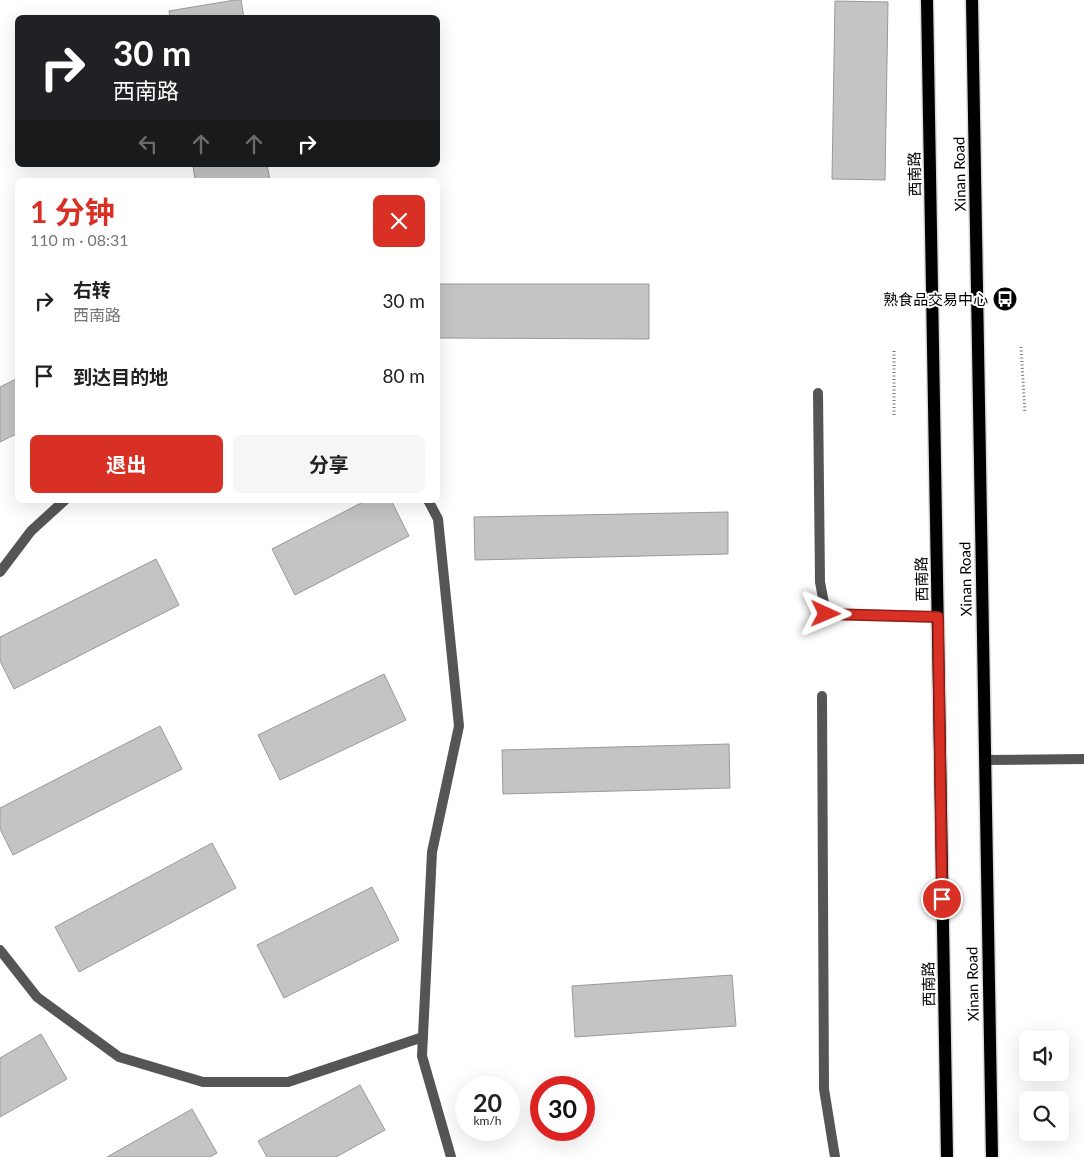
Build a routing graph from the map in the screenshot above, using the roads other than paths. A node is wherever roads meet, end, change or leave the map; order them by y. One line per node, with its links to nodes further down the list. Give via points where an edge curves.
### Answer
1 (927, 0): 7 (main road, 西南路)
2 (972, 0): 10 (main road, Xinan Road)
3 (818, 392): 7 (street, via 820,582 826,614)
4 (62, 503): 6 (street, via 31,531)
5 (430, 503): 12 (street, via 438,519 459,726 432,852)
6 (0, 572)
7 (938, 617): 15 (main road, 西南路)
8 (822, 696): 14 (street, via 824,1089)
9 (1084, 759): 10 (street)
10 (985, 760): 16 (main road, Xinan Road)
11 (0, 950): 12 (street, via 37,997 119,1057 203,1082 288,1082)
12 (423, 1037): 13 (street, via 422,1056)
13 (451, 1157)
14 (835, 1157)
15 (947, 1157)
16 (992, 1157)

